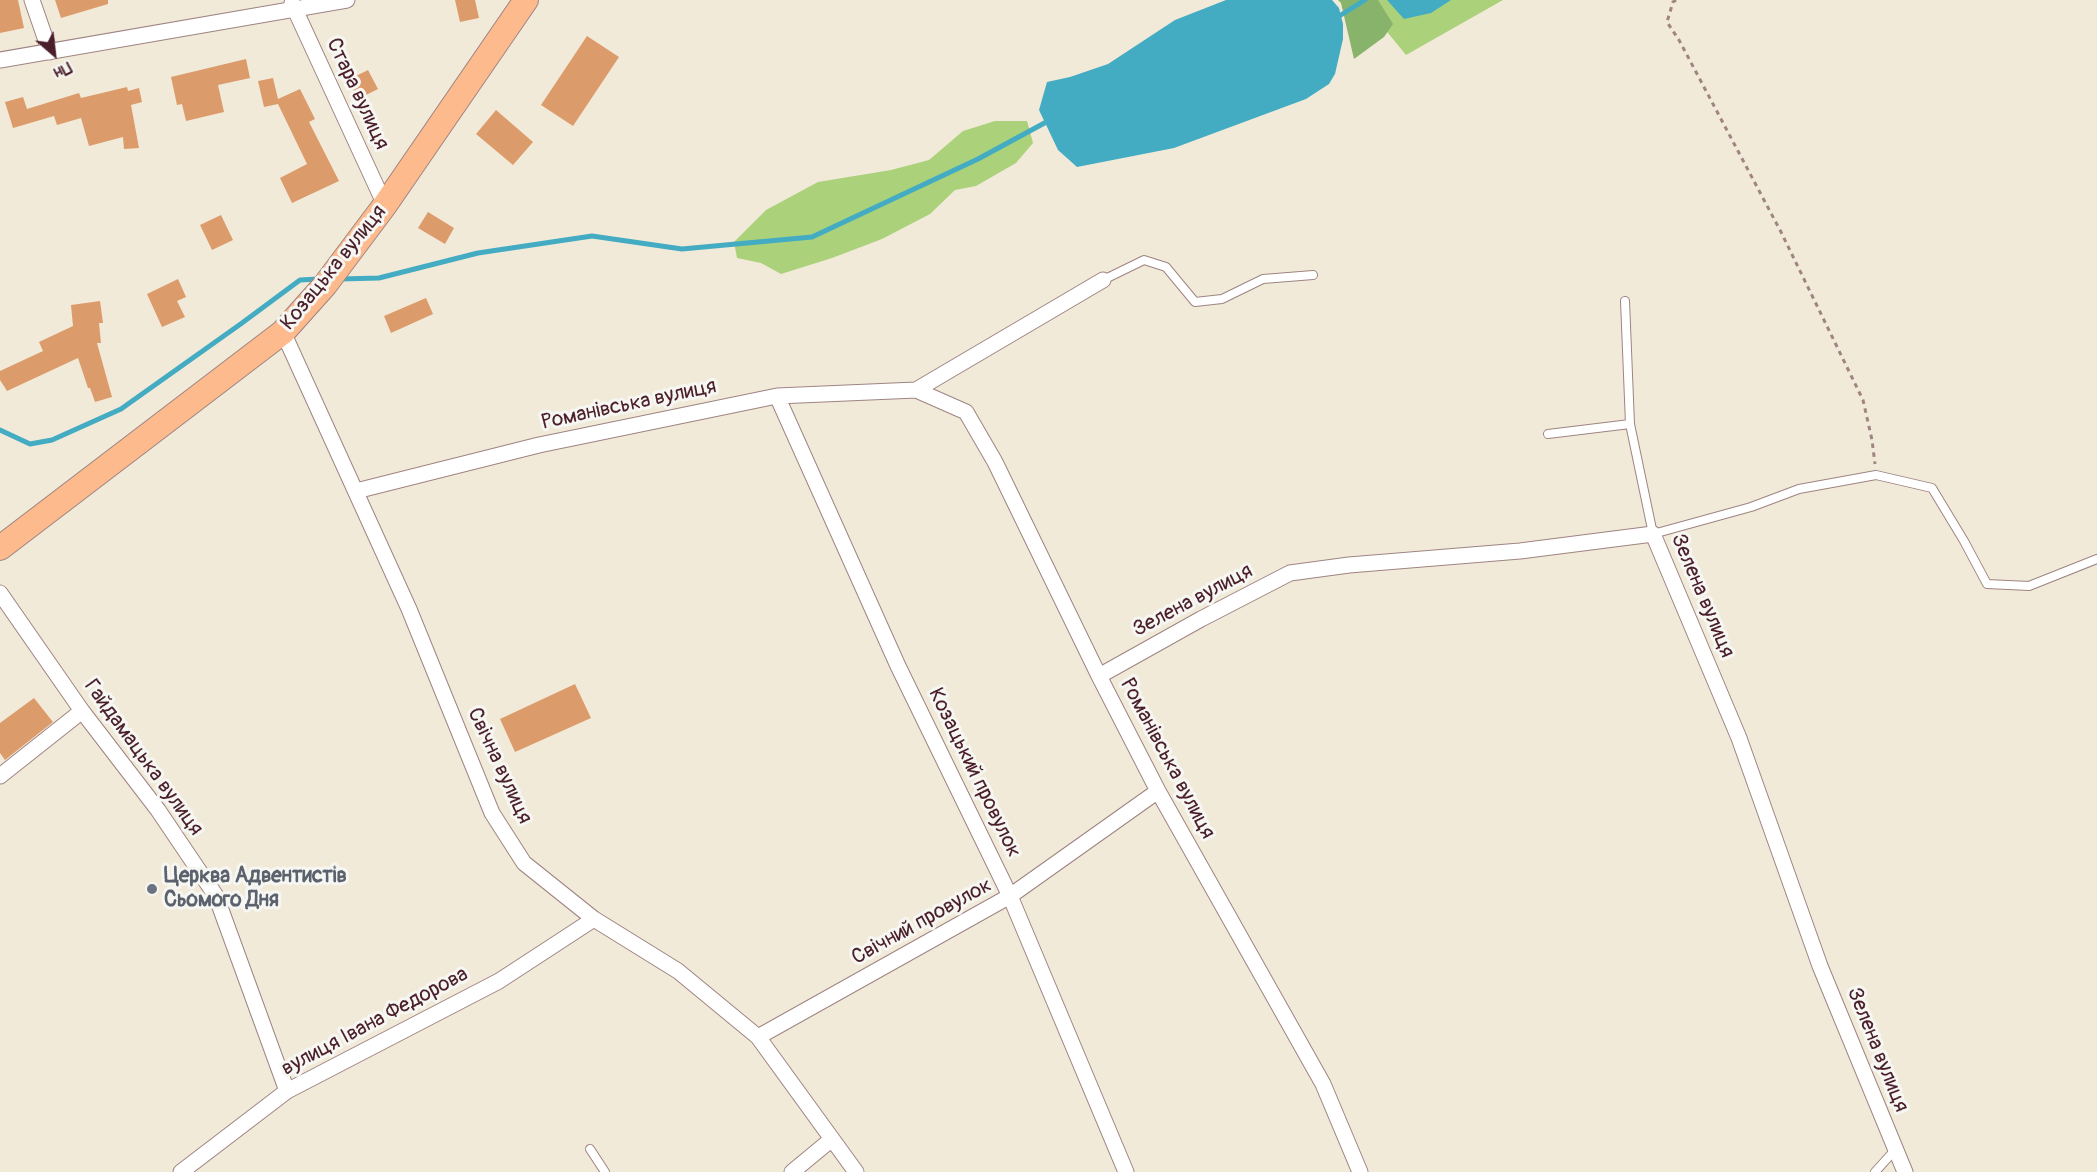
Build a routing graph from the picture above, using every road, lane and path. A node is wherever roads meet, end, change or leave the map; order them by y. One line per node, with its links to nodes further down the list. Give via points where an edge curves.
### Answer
1 (32, 0): 6 (street)
2 (347, 0): 5 (street)
3 (526, 0): 8 (main road, Козацька вулиця)
4 (1676, 0): 17 (path, via 1667,22 1781,232 1863,400)
5 (293, 5): 6 (street); 8 (street, Стара вулиця)
6 (50, 52): 7 (street)
7 (0, 60)
8 (385, 205): 12 (main road, Козацька вулиця)
9 (1313, 275): 10 (lane, via 1263,279 1222,299 1195,302 1166,267 1144,260)
10 (1103, 280): 13 (street, Романівська вулиця)
11 (1625, 301): 15 (lane)
12 (283, 332): 18 (street, Свічна вулиця); 20 (main road, Козацька вулиця)
13 (916, 390): 14 (street, Романівська вулиця); 23 (street, Романівська вулиця, via 966,412 995,462)
14 (777, 396): 18 (street, Романівська вулиця, via 539,445); 27 (street, Козацький провулок, via 898,666)
15 (1630, 424): 16 (lane); 19 (lane)
16 (1548, 434)
17 (1876, 474): 19 (lane, via 1799,489 1751,507); 21 (lane, via 1932,488 1987,584 2029,586)
18 (356, 491): 28 (street, Свічна вулиця, via 492,813 524,863)
19 (1653, 534): 23 (street, Зелена вулиця, via 1290,573); 33 (street, Зелена вулиця, via 1739,738 1821,966)
20 (0, 548)
21 (2097, 559)
22 (0, 593): 24 (street, Гайдамацька вулиця)
23 (1099, 676): 26 (street, Романівська вулиця)
24 (82, 711): 25 (street); 30 (street, Гайдамацька вулиця, via 158,810 216,896)
25 (0, 776)
26 (1158, 791): 27 (street, Свічний провулок); 39 (street, Романівська вулиця, via 1323,1084)
27 (1010, 896): 29 (street, Свічний провулок); 38 (street, Козацький провулок)
28 (594, 919): 29 (street, Свічна вулиця, via 678,971); 30 (street, вулиця Івана Федорова, via 499,981)
29 (758, 1037): 31 (street, Свічна вулиця)
30 (287, 1091): 34 (street, вулиця Івана Федорова)
31 (832, 1139): 36 (street); 37 (street, Свічна вулиця)
32 (590, 1149): 35 (lane)
33 (1895, 1150): 40 (lane); 41 (street, Зелена вулиця)
34 (181, 1172)
35 (605, 1172)
36 (792, 1172)
37 (856, 1172)
38 (1126, 1172)
39 (1360, 1172)
40 (1875, 1172)
41 (1905, 1172)

